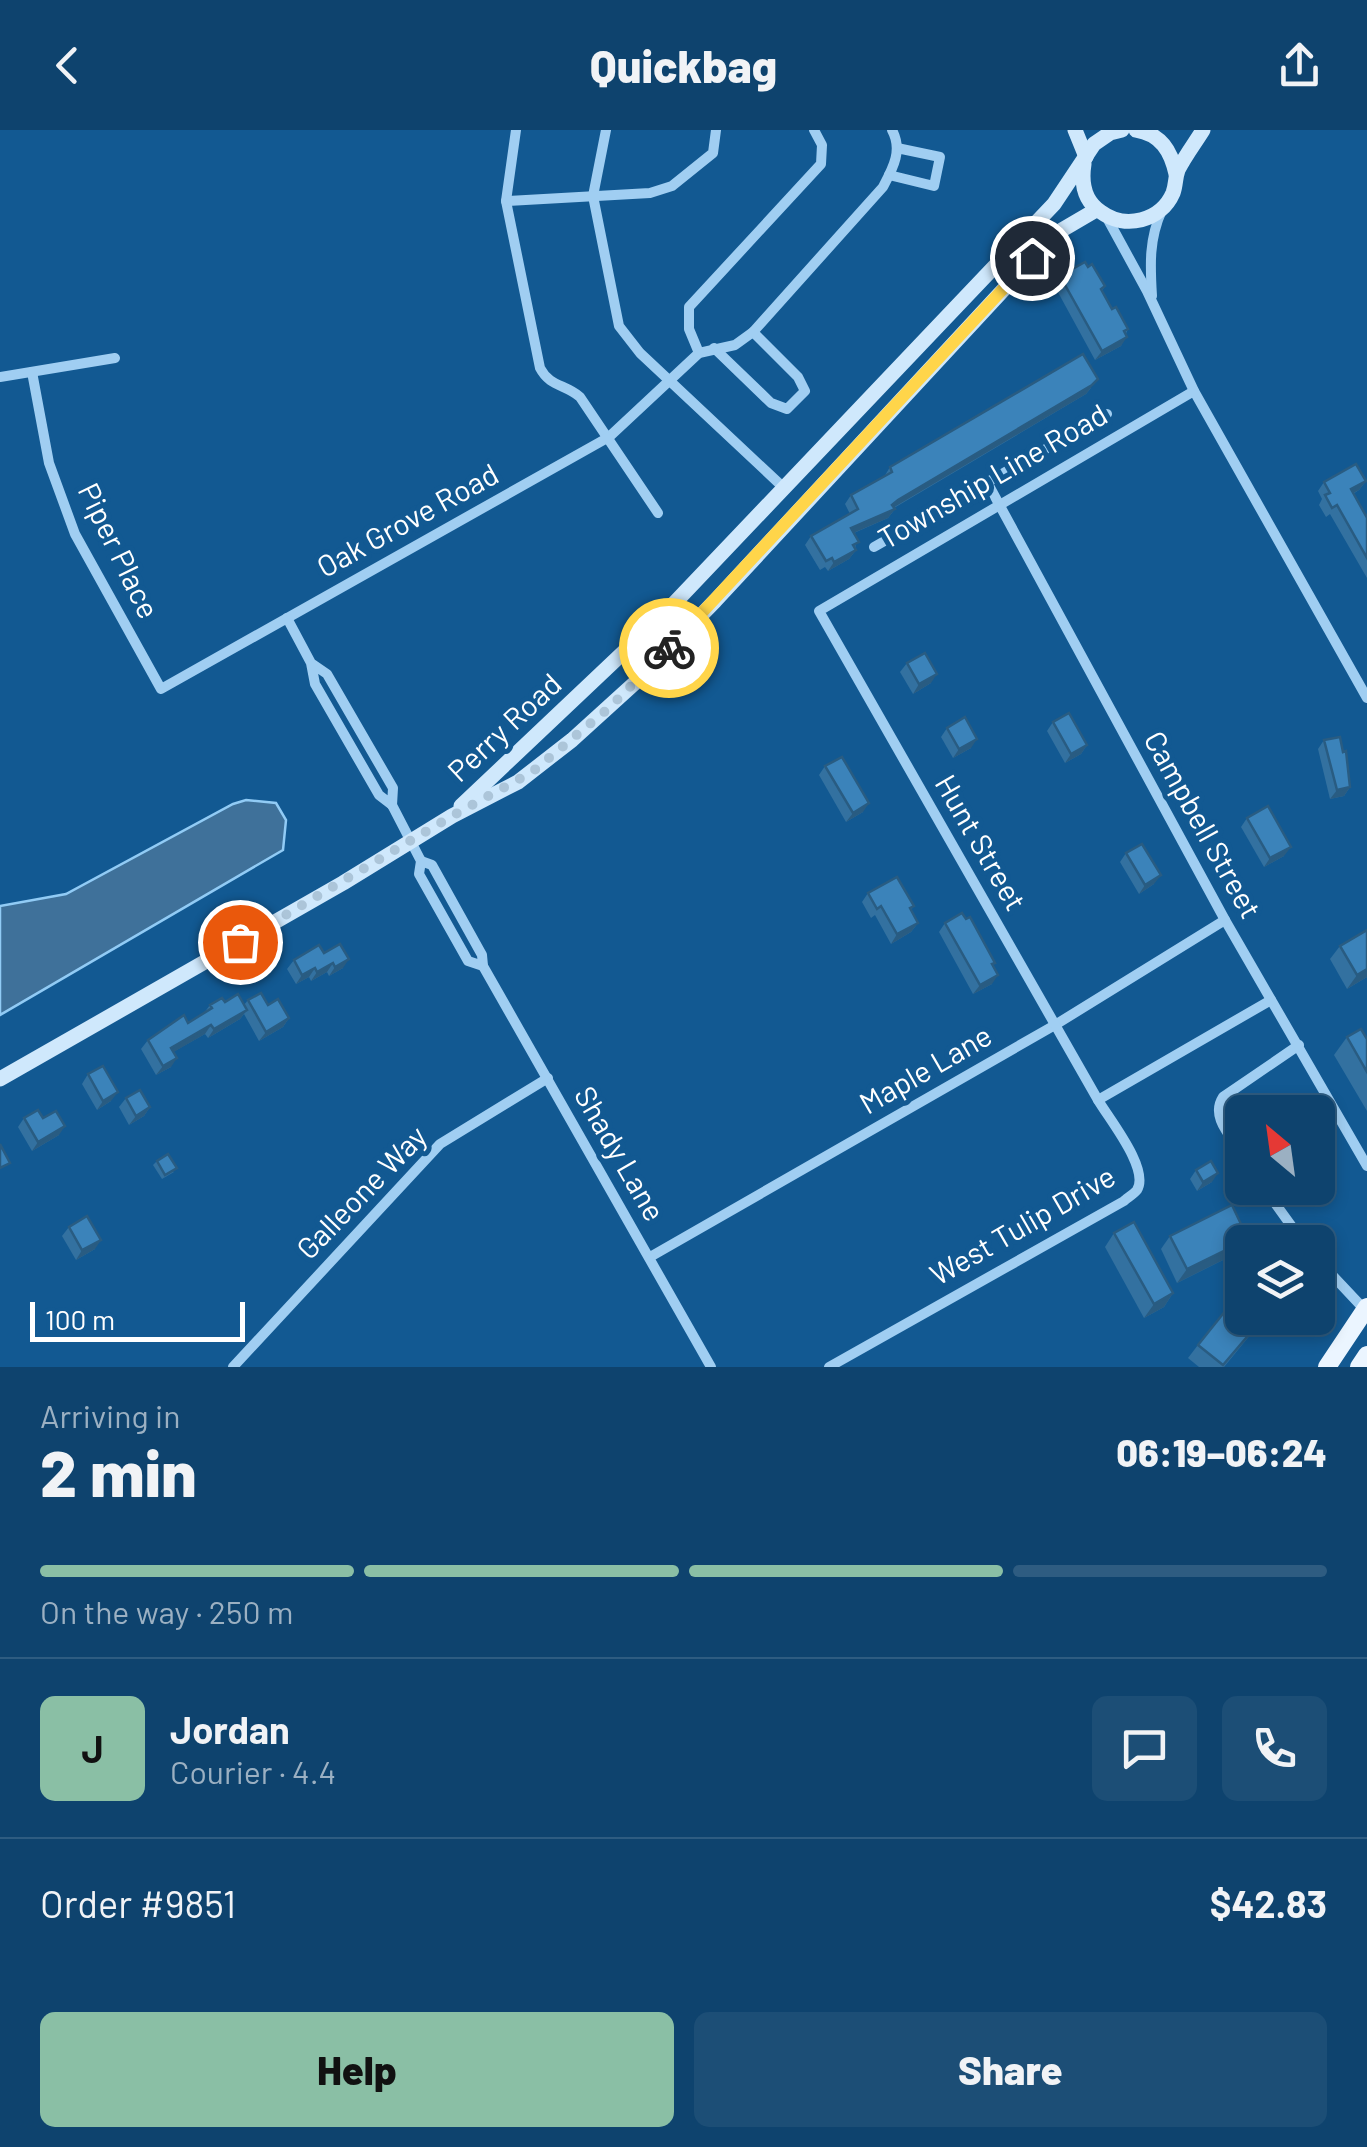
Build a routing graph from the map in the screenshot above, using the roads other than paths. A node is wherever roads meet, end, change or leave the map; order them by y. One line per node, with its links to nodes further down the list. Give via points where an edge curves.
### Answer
1 (516, 130): 15 (street)
2 (606, 130): 14 (street)
3 (716, 130): 14 (street, via 713,153 672,186 650,194)
4 (814, 130): 21 (street, via 822,144 821,164 689,307)
5 (892, 130): 10 (street)
6 (1075, 130): 11 (street)
7 (1122, 130): 11 (street, Perry Road, via 1094,144)
8 (1202, 130): 12 (street)
9 (1143, 131): 12 (street, via 1162,142)
10 (897, 148): 13 (street); 13 (street, via 940,157 934,186)
11 (1085, 161): 17 (street, via 1086,195); 30 (street, Perry Road, via 1054,204)
12 (1176, 174): 16 (street)
13 (889, 175): 19 (street)
14 (593, 196): 15 (street); 25 (street, via 620,326)
15 (506, 201): 28 (street, via 540,368 546,380 580,397)
16 (1163, 208): 17 (street, Perry Road, via 1130,222); 18 (street, via 1152,231)
17 (1101, 213): 18 (street); 38 (street, Perry Road, via 1055,234 623,695 532,772)
18 (1152, 302): 26 (street)
19 (753, 332): 20 (street, via 735,345); 20 (street, via 805,391 787,409 771,404)
20 (714, 348): 21 (street)
21 (699, 353): 25 (street, Oak Grove Road)
22 (115, 358): 23 (street)
23 (32, 372): 24 (street); 36 (street, Piper Place, via 49,463 75,534)
24 (0, 377)
25 (670, 382): 28 (street, Oak Grove Road); 30 (street)
26 (1194, 391): 31 (street, Township Line Road); 37 (street)
27 (1107, 414): 29 (street)
28 (609, 437): 32 (street); 35 (street, Oak Grove Road)
29 (987, 482): 31 (street, Campbell Street); 33 (street)
30 (784, 488): 38 (street, Perry Road, via 665,613)
31 (999, 506): 34 (street, Township Line Road); 40 (street, Campbell Street)
32 (658, 513)
33 (874, 547)
34 (819, 610): 42 (street, Hunt Street)
35 (287, 618): 36 (street, Oak Grove Road); 39 (street, via 311,663 314,684)
36 (161, 689)
37 (1367, 698)
38 (452, 816): 39 (street)
39 (411, 842): 44 (street, Shady Lane, via 421,861 432,865); 45 (street)
40 (1225, 920): 41 (street, Campbell Street); 42 (street, Maple Lane)
41 (1271, 1000): 43 (street, Campbell Street); 48 (street)
42 (1055, 1024): 48 (street, Hunt Street); 51 (street, Maple Lane)
43 (1299, 1045): 46 (street); 50 (street, Campbell Street)
44 (548, 1078): 51 (street, Shady Lane); 55 (street, Galleone Way, via 440,1144)
45 (0, 1079)
46 (1225, 1095)
47 (1225, 1095): 49 (street, via 1218,1104)
48 (1098, 1100): 57 (street, West Tulip Drive, via 1138,1164 1133,1194)
49 (1225, 1126)
50 (1367, 1166)
51 (650, 1257): 56 (street, Shady Lane)
52 (1335, 1277): 53 (street)
53 (1366, 1308): 58 (main road)
54 (1367, 1355): 59 (main road)
55 (233, 1367)
56 (711, 1367)
57 (829, 1367)
58 (1326, 1367)
59 (1359, 1367)

